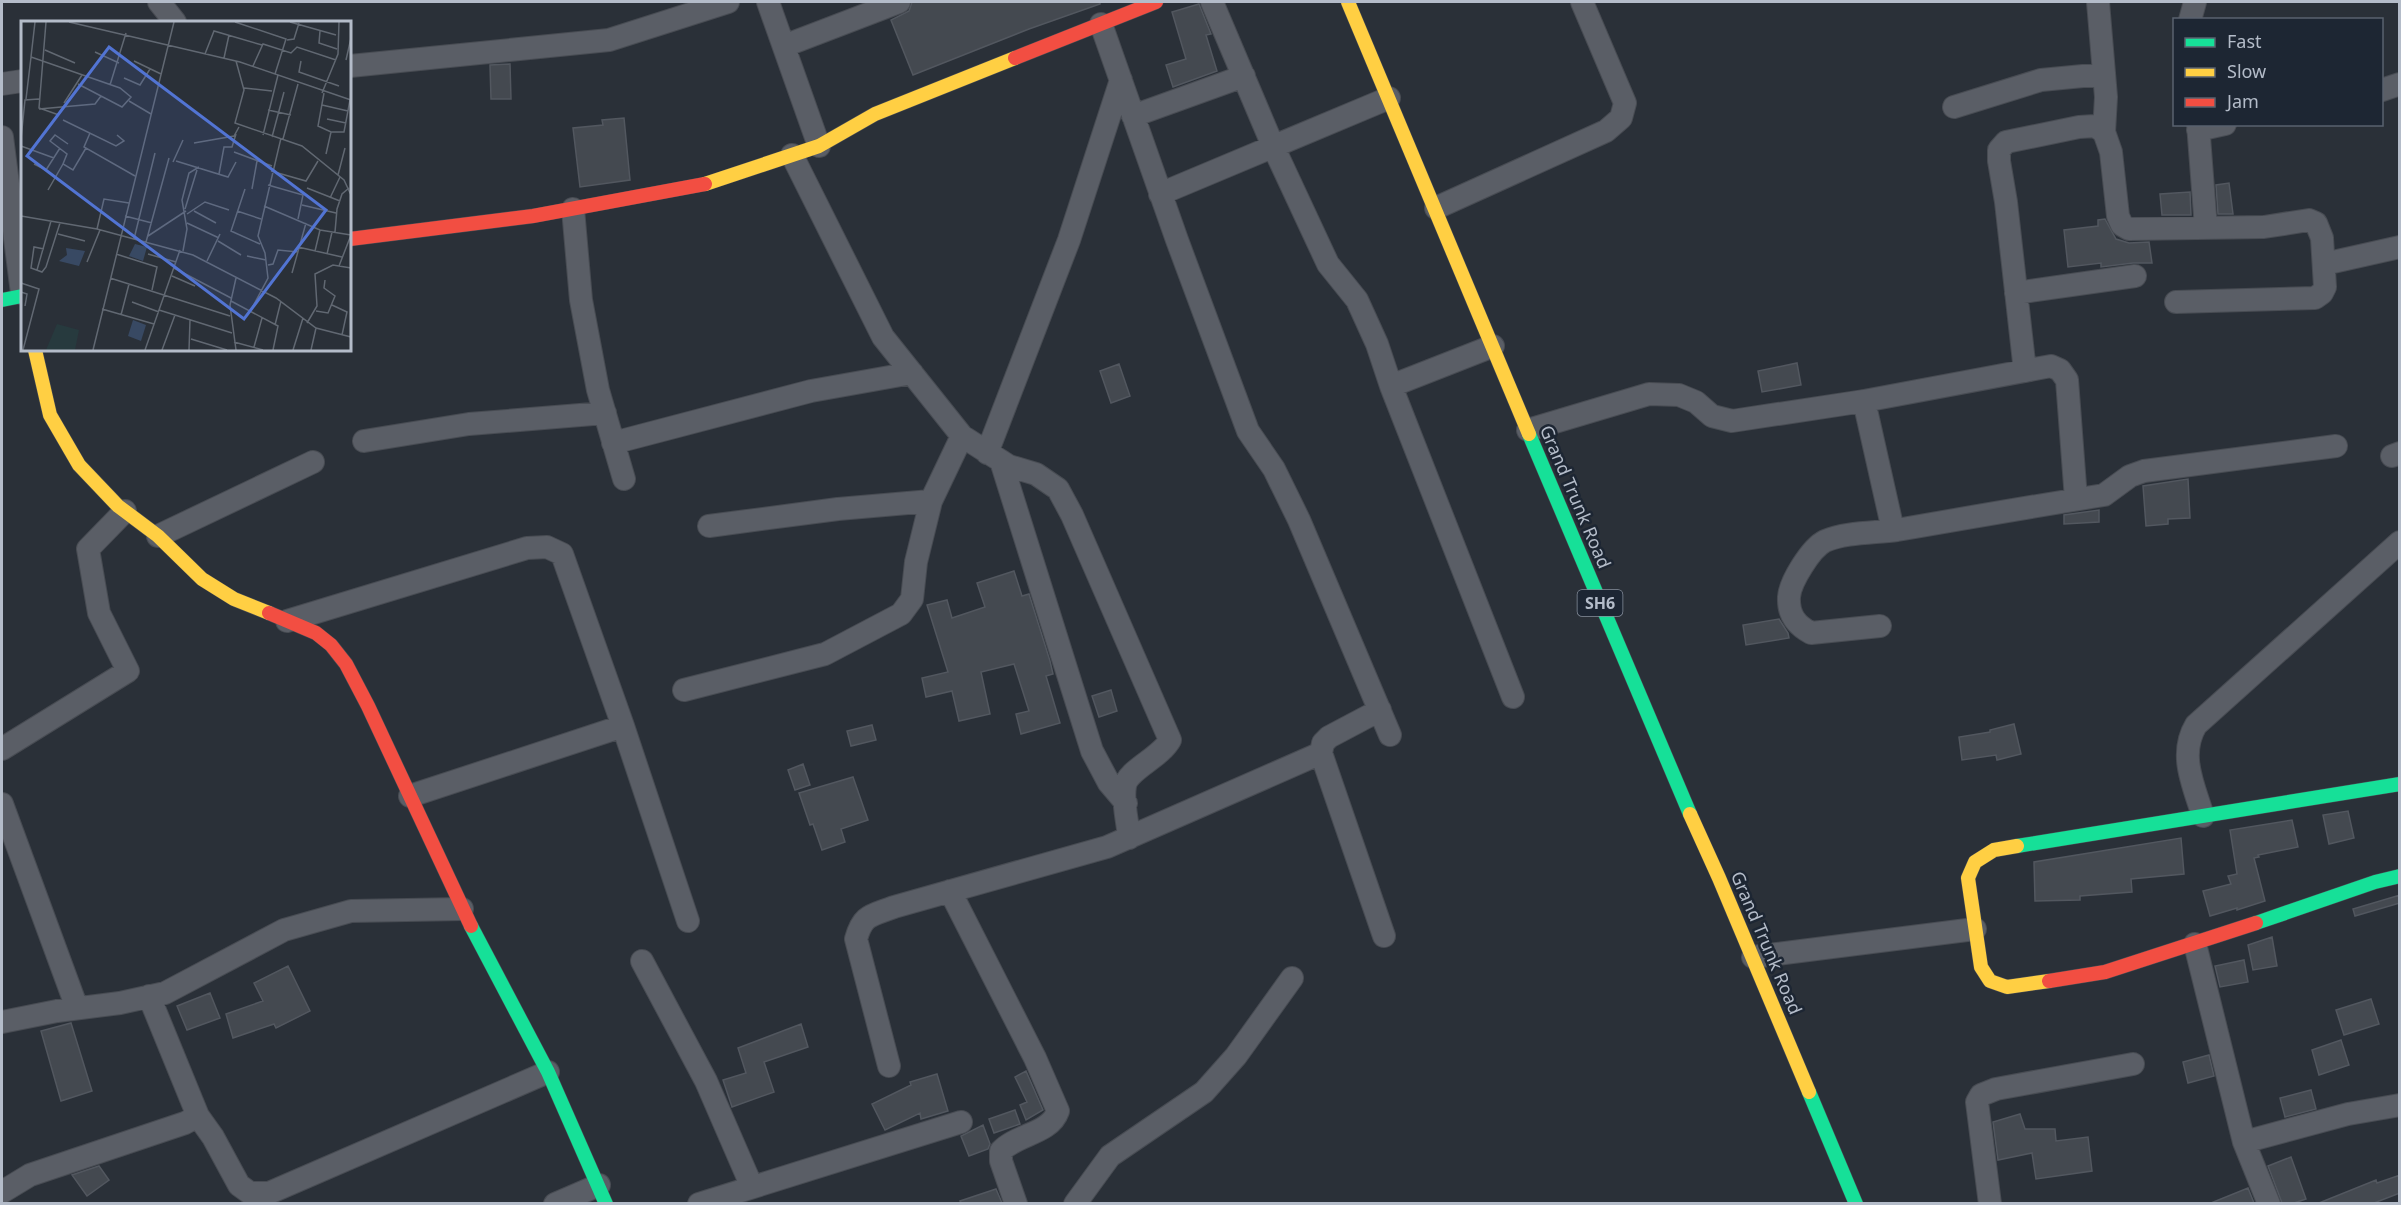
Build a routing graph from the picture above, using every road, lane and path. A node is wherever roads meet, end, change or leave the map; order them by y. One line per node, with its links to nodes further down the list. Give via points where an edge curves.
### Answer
1 (159, 2): 12 (street)
2 (728, 2): 15 (street, via 609,40)
3 (768, 2): 14 (street)
4 (899, 2): 14 (street)
5 (1156, 2): 13 (street)
6 (1212, 2): 17 (street)
7 (1348, 2): 23 (street, Grand Trunk Road / SH6)
8 (1582, 2): 33 (street, via 1626,103 1621,118 1606,131)
9 (2098, 2): 16 (street)
10 (2196, 2): 11 (street)
11 (2191, 18)
12 (174, 21)
13 (1101, 24): 18 (street); 29 (street, via 875,114)
14 (784, 46): 29 (street)
15 (351, 66)
16 (2104, 75): 24 (street, via 2041,80); 27 (street)
17 (1244, 76): 25 (street); 30 (street)
18 (1121, 80): 25 (street); 57 (street)
19 (21, 81): 20 (street)
20 (2, 84)
21 (2400, 84): 22 (street)
22 (2383, 90)
23 (1389, 98): 30 (street); 33 (street, Grand Trunk Road / SH6)
24 (1954, 107)
25 (1133, 116): 32 (street)
26 (2198, 127): 35 (street)
27 (2104, 132): 35 (street, via 2111,152 2122,225 2129,230); 41 (street, via 2095,126 2079,127 2006,142 1999,150)
28 (2, 138): 40 (street)
29 (819, 146): 31 (street)
30 (1274, 146): 32 (street); 49 (street, via 1328,264 1357,300)
31 (792, 155): 34 (street, via 704,184); 48 (street, via 883,337)
32 (1161, 194): 71 (street, via 1248,431 1274,469 1299,520)
33 (1436, 208): 45 (street, Grand Trunk Road / SH6)
34 (573, 209): 36 (street); 51 (street, via 581,300)
35 (2206, 228): 38 (street, via 2264,227 2309,220 2316,223 2322,238)
36 (351, 239)
37 (2400, 247): 38 (street)
38 (2324, 264): 44 (street, via 2325,287 2315,298)
39 (2135, 276): 41 (street)
40 (21, 287)
41 (2016, 293): 47 (street)
42 (21, 295): 43 (street)
43 (2, 300)
44 (2176, 302)
45 (1493, 346): 49 (street); 52 (street, Grand Trunk Road / SH6)
46 (35, 351): 62 (street, via 50,415 79,465)
47 (2025, 371): 50 (street); 60 (street, via 2051,366 2067,380)
48 (912, 373): 53 (street); 55 (street, via 811,391)
49 (1391, 386): 70 (street)
50 (1864, 400): 52 (street, via 1732,421 1712,416 1696,402 1679,395 1649,394); 64 (street)
51 (604, 413): 54 (street, via 469,423); 55 (street)
52 (1528, 430): 89 (street, Grand Trunk Road / SH6)
53 (962, 435): 57 (street); 61 (street)
54 (364, 441)
55 (613, 443): 59 (street)
56 (2336, 446): 60 (street, via 2144,471 2104,495)
57 (994, 457): 78 (street, via 1092,752 1109,783); 78 (street, via 1036,474 1058,489 1163,721 1170,741 1164,751 1132,773 1124,784)
58 (313, 462): 65 (street)
59 (624, 479)
60 (2076, 499): 64 (street)
61 (931, 501): 63 (street); 69 (street, via 916,562 912,599 901,614 825,654)
62 (125, 511): 65 (street); 74 (street, via 88,549 99,613 128,671)
63 (710, 526)
64 (1893, 530): 68 (street, via 1822,542 1790,587 1788,603 1793,620 1811,633)
65 (158, 537): 67 (street, via 202,579 234,599)
66 (2400, 542): 80 (street, via 2196,725 2190,735 2186,760)
67 (287, 621): 72 (street, via 527,548 547,547 562,554); 77 (street, via 316,633 346,664)
68 (1880, 626)
69 (684, 690)
70 (1513, 697)
71 (1380, 710): 73 (street); 75 (street, via 1329,736)
72 (623, 726): 77 (street); 85 (street)
73 (1390, 735)
74 (2, 749)
75 (1321, 753): 81 (street); 87 (street)
76 (2400, 784): 80 (street)
77 (410, 796): 84 (street)
78 (1126, 803): 81 (street)
79 (2, 804): 93 (street)
80 (2203, 816): 86 (street, via 1994,850 1975,862 1968,878)
81 (1129, 838): 83 (street)
82 (2400, 876): 88 (street)
83 (950, 891): 96 (street, via 894,907 860,924 856,939); 107 (street, via 1058,1111 1047,1125 1009,1143 1001,1151)
84 (462, 909): 92 (street, via 351,911 284,930 186,983); 97 (street)
85 (688, 921)
86 (1975, 929): 88 (street, via 1981,967 1990,981 2007,987 2105,972); 89 (street)
87 (1384, 936)
88 (2195, 944): 101 (street)
89 (1753, 957): 109 (street, Grand Trunk Road / SH6)
90 (642, 961): 102 (street, via 706,1081)
91 (1292, 978): 108 (street, via 1236,1056 1204,1092 1110,1156)
92 (149, 996): 93 (street); 99 (street)
93 (77, 1008): 94 (street)
94 (2, 1022)
95 (2133, 1064): 110 (street, via 1996,1089 1982,1095 1977,1102)
96 (889, 1066)
97 (548, 1072): 99 (street, via 269,1193 250,1193 238,1185); 104 (street)
98 (2400, 1105): 101 (street, via 2348,1114)
99 (198, 1116): 103 (street, via 30,1175)
100 (961, 1122): 102 (street)
101 (2244, 1142): 111 (street)
102 (752, 1187): 106 (street)
103 (2, 1192)
104 (603, 1194): 105 (street)
105 (555, 1203)
106 (699, 1203)
107 (1016, 1203)
108 (1075, 1203)
109 (1856, 1203)
110 (1990, 1203)
111 (2269, 1203)

